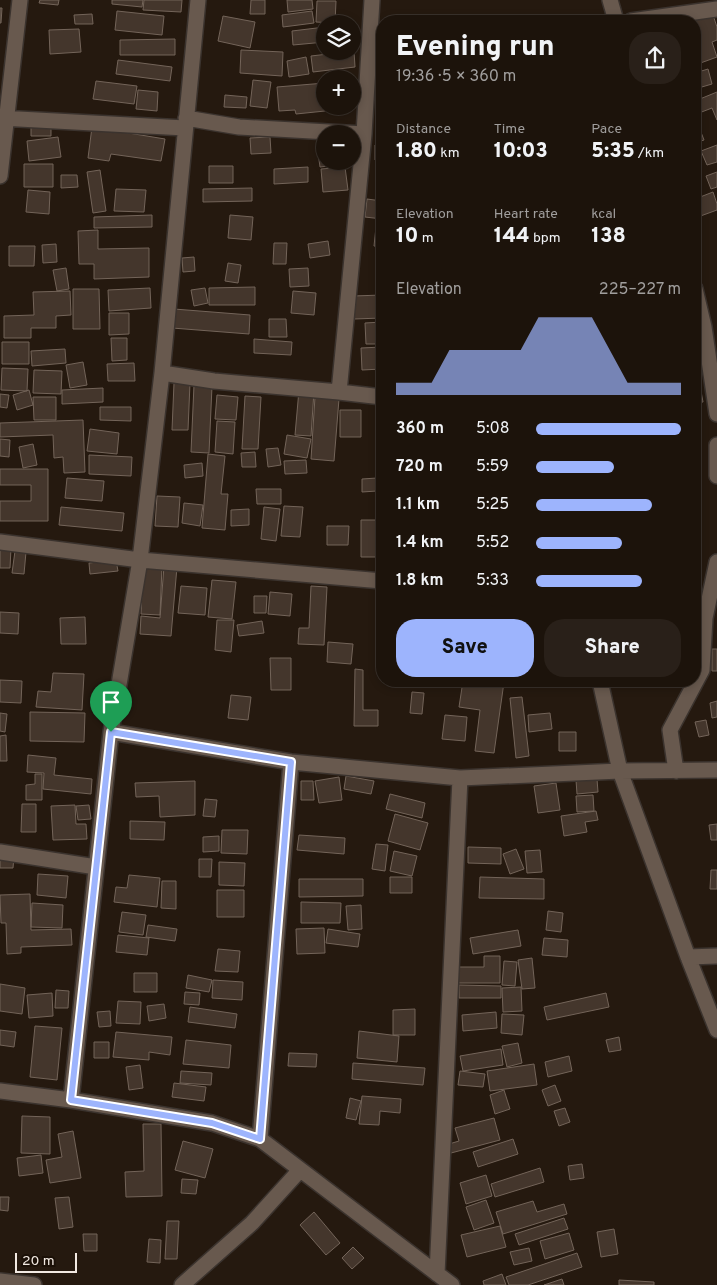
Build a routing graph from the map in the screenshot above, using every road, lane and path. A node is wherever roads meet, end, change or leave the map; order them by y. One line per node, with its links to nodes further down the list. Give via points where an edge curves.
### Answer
1 (20, 0): 8 (street)
2 (198, 0): 9 (street)
3 (372, 0): 10 (street)
4 (610, 0): 6 (street)
5 (717, 9): 7 (street)
6 (614, 15)
7 (674, 15)
8 (4, 118): 9 (street); 11 (street)
9 (186, 123): 10 (street); 13 (street)
10 (364, 134): 14 (street)
11 (0, 176)
12 (701, 314): 16 (street)
13 (162, 373): 14 (street); 20 (street)
14 (339, 392): 15 (street)
15 (376, 396)
16 (716, 404)
17 (717, 445): 18 (street)
18 (717, 476)
19 (0, 542): 20 (street)
20 (140, 560): 22 (street); 27 (street)
21 (717, 562): 23 (street)
22 (376, 580)
23 (714, 583): 24 (street, via 705,618)
24 (701, 672)
25 (601, 687): 30 (street)
26 (693, 687): 31 (street, via 670,730)
27 (111, 732): 28 (street); 34 (street)
28 (291, 762): 32 (street); 40 (street)
29 (717, 770): 31 (street)
30 (620, 771): 31 (street); 32 (street); 36 (street)
31 (676, 771)
32 (460, 778): 42 (street)
33 (0, 852): 34 (street)
34 (96, 867): 39 (street)
35 (717, 956): 36 (street)
36 (688, 957): 37 (street)
37 (717, 1030)
38 (0, 1091): 39 (street)
39 (71, 1100): 40 (street, via 212,1123)
40 (260, 1139): 41 (street)
41 (300, 1170): 42 (street); 45 (street, via 252,1223)
42 (437, 1274): 46 (street)
43 (0, 1281): 44 (street)
44 (34, 1285)
45 (182, 1285)
46 (452, 1285)

